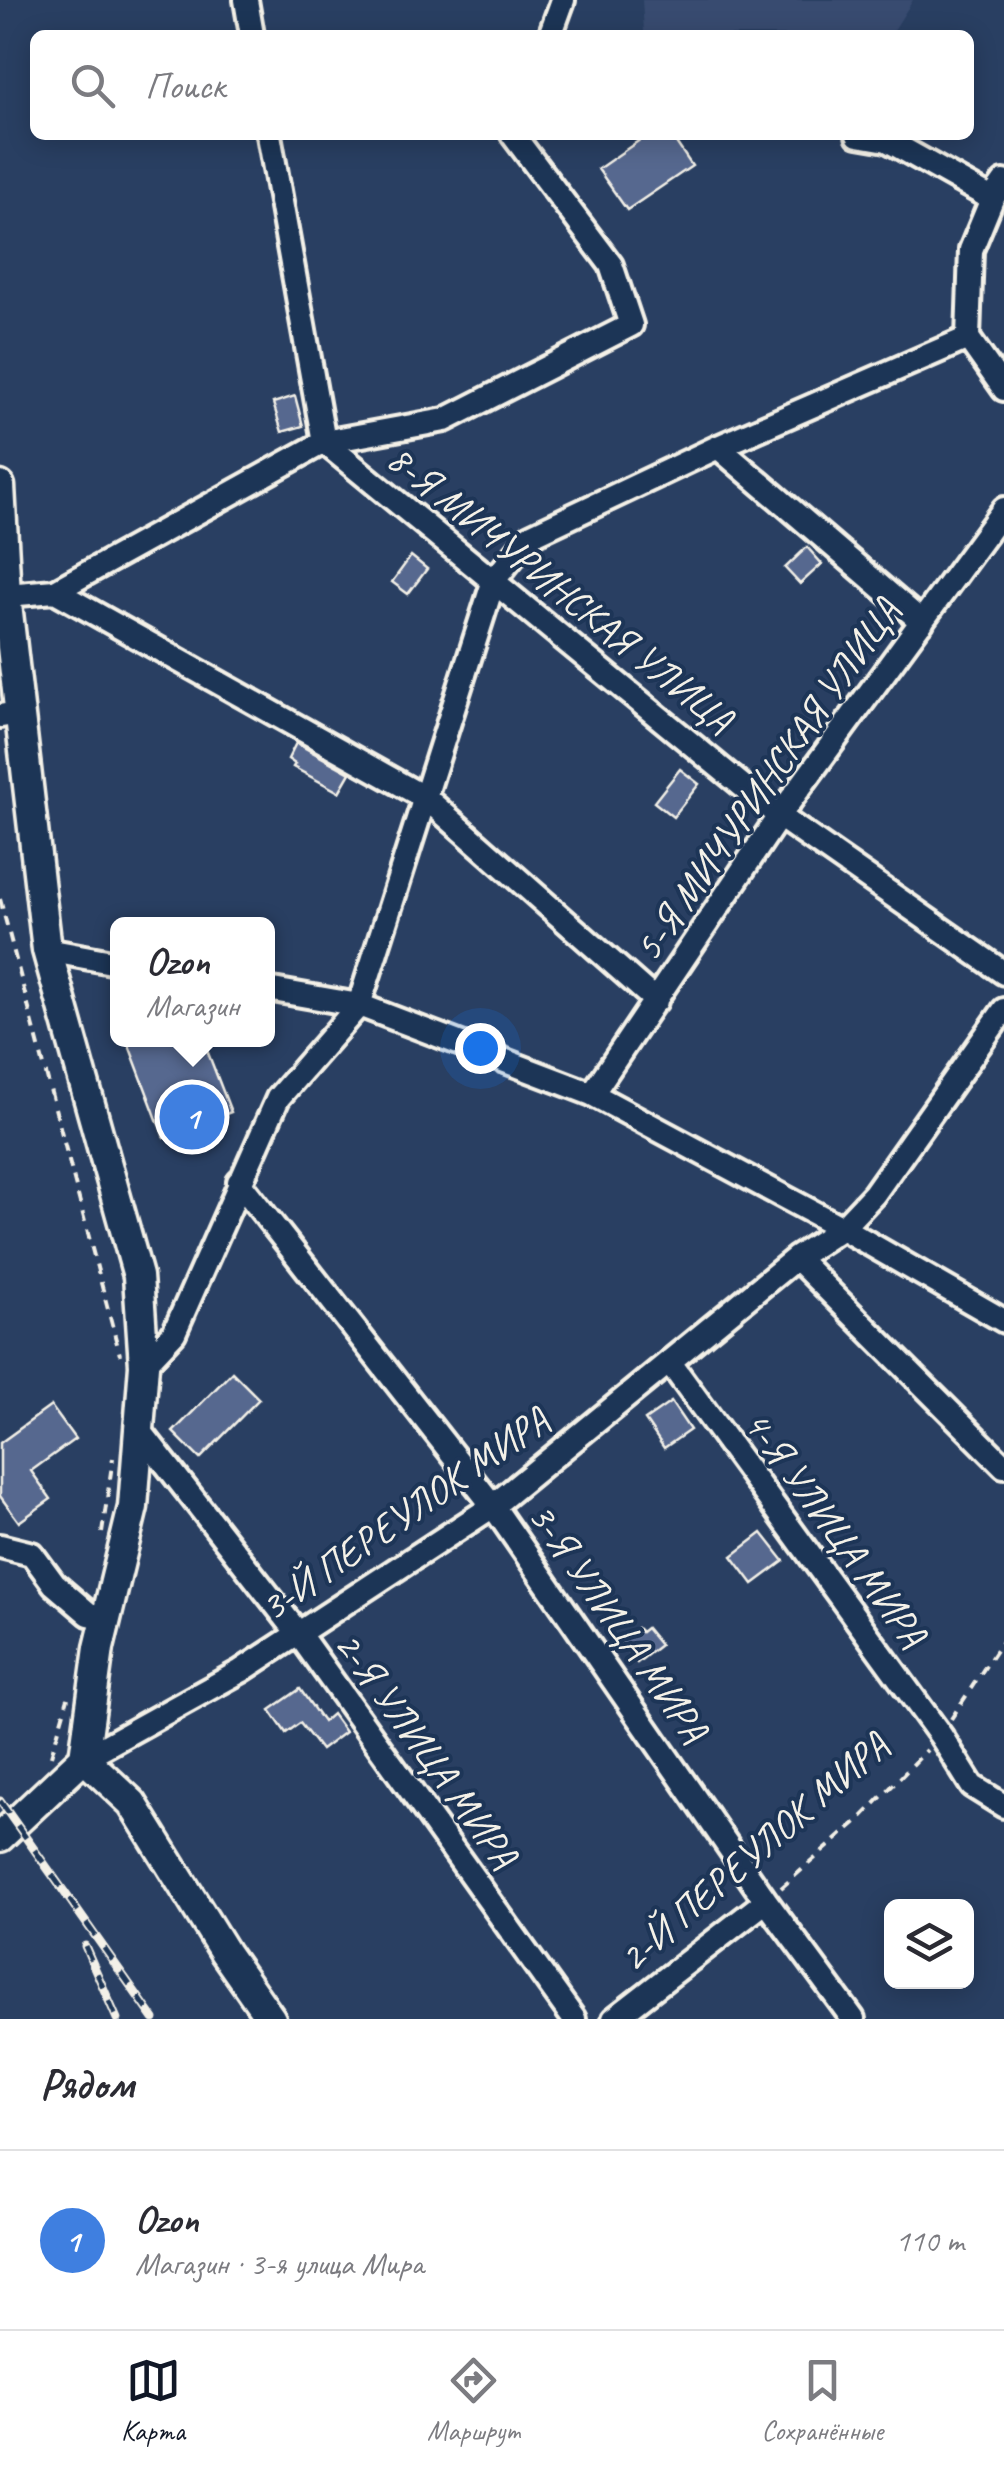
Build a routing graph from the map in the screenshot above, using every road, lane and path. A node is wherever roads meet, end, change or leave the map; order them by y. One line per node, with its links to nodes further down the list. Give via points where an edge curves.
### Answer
1 (246, 0): 3 (street)
2 (563, 0): 4 (street)
3 (251, 30)
4 (554, 30)
5 (271, 140): 11 (street)
6 (517, 140): 11 (street, via 611,265 631,325 445,420)
7 (887, 140): 8 (street)
8 (998, 190): 9 (street, via 971,250)
9 (968, 338): 10 (street); 12 (street)
10 (1004, 390)
11 (324, 442): 15 (street, 8-Я МИЧУРИНСКАЯ УЛИЦА); 16 (street)
12 (718, 447): 15 (street, via 530,536); 18 (street)
13 (0, 486): 17 (main road)
14 (1004, 509): 18 (street, 5-Я МИЧУРИНСКАЯ УЛИЦА)
15 (494, 580): 20 (street); 21 (street, 8-Я МИЧУРИНСКАЯ УЛИЦА)
16 (55, 591): 17 (street); 20 (street)
17 (6, 595): 19 (main road)
18 (922, 622): 21 (street, 5-Я МИЧУРИНСКАЯ УЛИЦА)
19 (10, 714): 23 (main road)
20 (427, 799): 27 (street); 28 (street)
21 (779, 816): 25 (street, 8-Я МИЧУРИНСКАЯ УЛИЦА); 27 (street, 5-Я МИЧУРИНСКАЯ УЛИЦА)
22 (0, 898): 35 (path)
23 (47, 950): 24 (street); 35 (main road, via 138,1276)
24 (110, 961)
25 (1004, 973)
26 (275, 990): 28 (street)
27 (656, 1001): 30 (street, 5-Я МИЧУРИНСКАЯ УЛИЦА)
28 (359, 1005): 30 (street); 31 (street, via 278,1098)
29 (1004, 1010): 32 (street, 3-Й ПЕРЕУЛОК МИРА, via 874,1194)
30 (592, 1094): 32 (street)
31 (239, 1182): 35 (street, via 174,1333); 40 (street, 3-Я УЛИЦА МИРА)
32 (842, 1228): 33 (street, 3-Й ПЕРЕУЛОК МИРА); 34 (street)
33 (796, 1258): 36 (street, 3-Й ПЕРЕУЛОК МИРА); 39 (street)
34 (1004, 1321)
35 (132, 1359): 37 (main road)
36 (670, 1364): 40 (street, 3-Й ПЕРЕУЛОК МИРА); 47 (street, 4-Я УЛИЦА МИРА)
37 (140, 1432): 43 (main road, via 133,1507); 44 (street, 2-Я УЛИЦА МИРА)
38 (114, 1448): 41 (path)
39 (1004, 1466)
40 (493, 1506): 44 (street, 3-Й ПЕРЕУЛОК МИРА); 52 (street, 3-Я УЛИЦА МИРА)
41 (101, 1542)
42 (0, 1546): 43 (street, via 32,1554 89,1614)
43 (107, 1618): 48 (main road)
44 (298, 1633): 48 (street, 3-Й ПЕРЕУЛОК МИРА); 54 (street, 2-Я УЛИЦА МИРА)
45 (1004, 1638): 47 (path, 2-Й ПЕРЕУЛОК МИРА)
46 (72, 1684): 49 (path, via 54,1752)
47 (941, 1736): 50 (street, 4-Я УЛИЦА МИРА, via 972,1786); 52 (path, 2-Й ПЕРЕУЛОК МИРА)
48 (84, 1758): 51 (main road); 53 (main road, via 132,1803)
49 (42, 1767)
50 (1004, 1806)
51 (0, 1837)
52 (766, 1901): 55 (street, 2-Й ПЕРЕУЛОК МИРА); 56 (street, 3-Я УЛИЦА МИРА)
53 (271, 2019)
54 (574, 2019)
55 (614, 2019)
56 (853, 2019)

